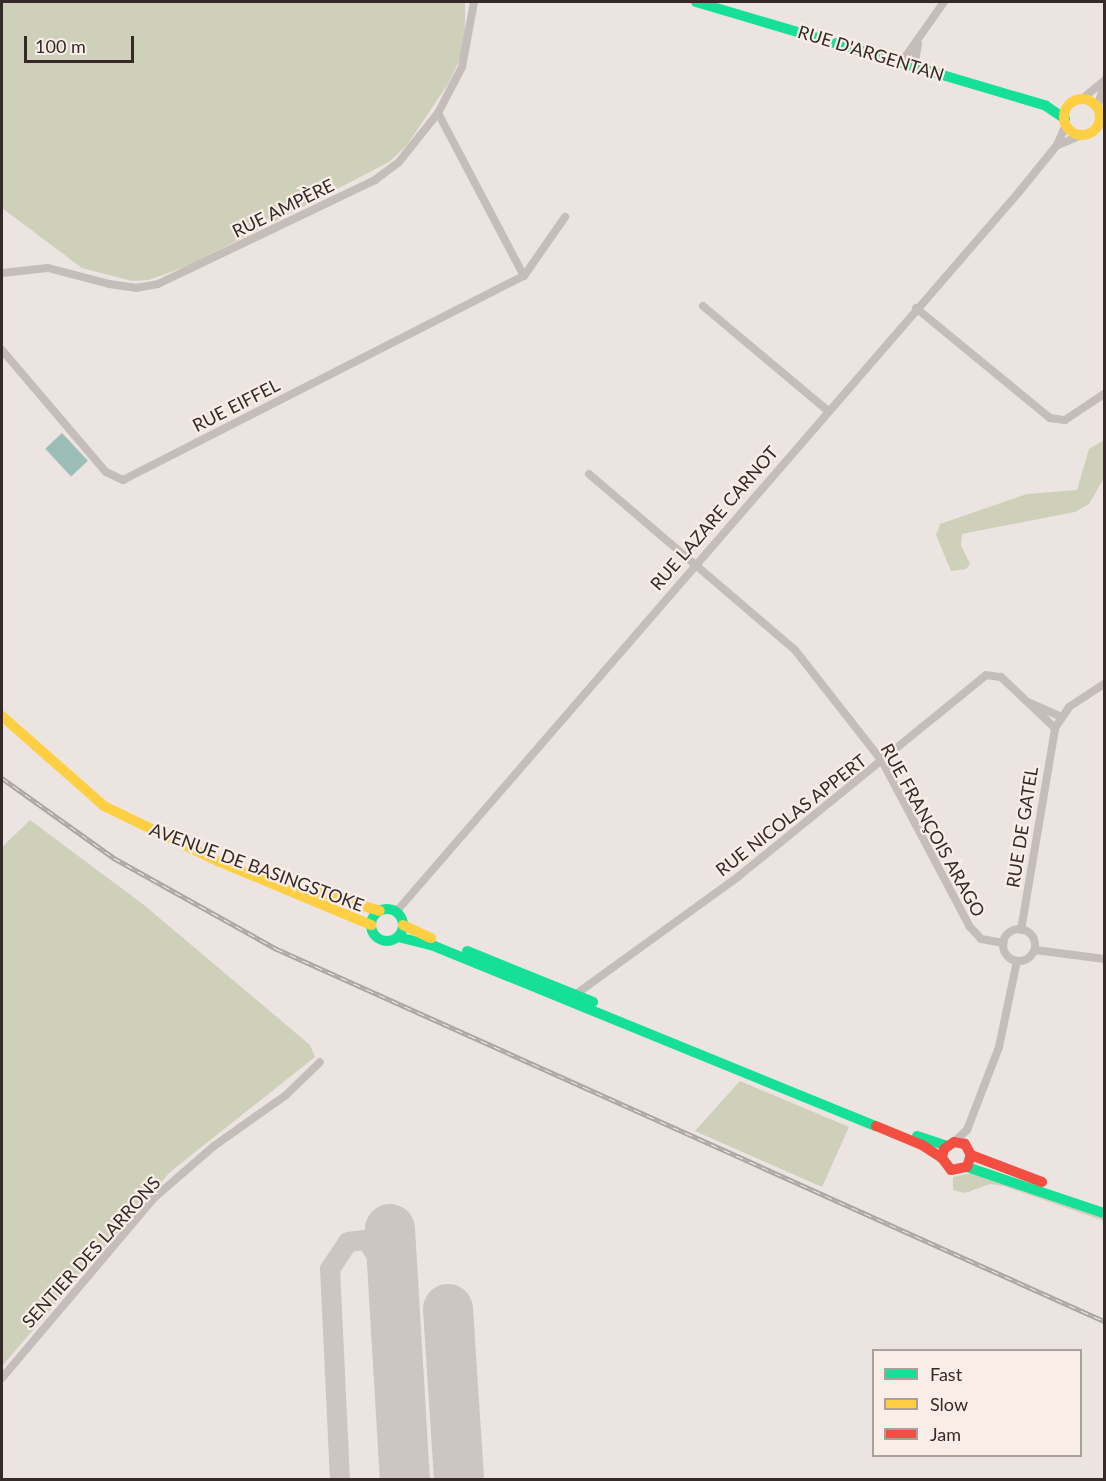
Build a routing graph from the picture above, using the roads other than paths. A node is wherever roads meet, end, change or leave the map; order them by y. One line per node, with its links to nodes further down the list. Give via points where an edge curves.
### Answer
1 (474, 2): 10 (street, RUE AMPÈRE, via 462,67)
2 (696, 2): 5 (main road, RUE D'ARGENTAN)
3 (944, 2): 4 (street)
4 (918, 44): 5 (street); 6 (street)
5 (901, 63): 6 (main road, RUE D'ARGENTAN)
6 (915, 67): 9 (main road, RUE D'ARGENTAN)
7 (1104, 83): 8 (street); 11 (street)
8 (1076, 102): 9 (main road, RUE D'ARGENTAN); 11 (main road); 12 (main road)
9 (1046, 106): 12 (main road, RUE D'ARGENTAN)
10 (438, 113): 17 (street, RUE AMPÈRE, via 399,162 375,180 174,279 136,288 48,268); 18 (street)
11 (1100, 113): 13 (main road)
12 (1065, 122): 14 (main road, RUE D'ARGENTAN); 15 (street, RUE LAZARE CARNOT)
13 (1101, 126): 14 (main road)
14 (1082, 135): 15 (street, RUE LAZARE CARNOT)
15 (1057, 146): 20 (street, RUE LAZARE CARNOT)
16 (565, 217): 18 (street)
17 (2, 273)
18 (524, 276): 21 (street, RUE EIFFEL, via 123,480 106,472)
19 (703, 306): 23 (street)
20 (916, 308): 22 (street, via 1050,418 1065,420); 23 (street, RUE LAZARE CARNOT)
21 (2, 350)
22 (1104, 394)
23 (827, 410): 25 (street, RUE LAZARE CARNOT)
24 (589, 474): 25 (street, RUE FRANÇOIS ARAGO)
25 (694, 564): 31 (street, RUE FRANÇOIS ARAGO, via 795,650); 34 (street, RUE LAZARE CARNOT)
26 (1104, 684): 29 (street)
27 (1026, 701): 29 (street, RUE NICOLAS APPERT); 30 (street, RUE NICOLAS APPERT); 31 (street, RUE NICOLAS APPERT, via 1001,677 986,675)
28 (2, 716): 32 (main road, AVENUE DE BASINGSTOKE, via 104,806)
29 (1059, 716): 30 (street)
30 (1055, 728): 37 (street, RUE DE GATEL)
31 (882, 761): 39 (street, RUE FRANÇOIS ARAGO, via 970,927 981,939); 43 (street, RUE NICOLAS APPERT, via 731,882)
32 (134, 822): 33 (main road, AVENUE DE BASINGSTOKE, via 328,896); 35 (main road, AVENUE DE BASINGSTOKE)
33 (380, 911): 34 (main road); 35 (main road)
34 (396, 912): 36 (main road)
35 (371, 925): 38 (main road, via 378,938 389,941)
36 (403, 926): 38 (main road); 43 (main road)
37 (1021, 930): 39 (street, via 1012,932); 40 (street, via 1033,938)
38 (398, 937): 43 (main road, via 434,946)
39 (1004, 943): 42 (street, via 1006,953)
40 (1035, 950): 41 (street); 42 (street, via 1027,959)
41 (1104, 959)
42 (1017, 961): 46 (street, via 1006,1026)
43 (572, 997): 44 (main road)
44 (637, 1025): 47 (main road); 49 (main road, via 922,1145)
45 (320, 1062): 53 (street, SENTIER DES LARRONS, via 286,1095 213,1146 154,1198)
46 (967, 1130): 47 (street); 48 (street)
47 (950, 1144): 48 (main road); 49 (main road)
48 (970, 1151): 50 (main road); 51 (main road)
49 (942, 1158): 50 (main road, via 951,1170)
50 (967, 1167): 52 (main road)
51 (1104, 1206)
52 (1104, 1213)
53 (2, 1378)

